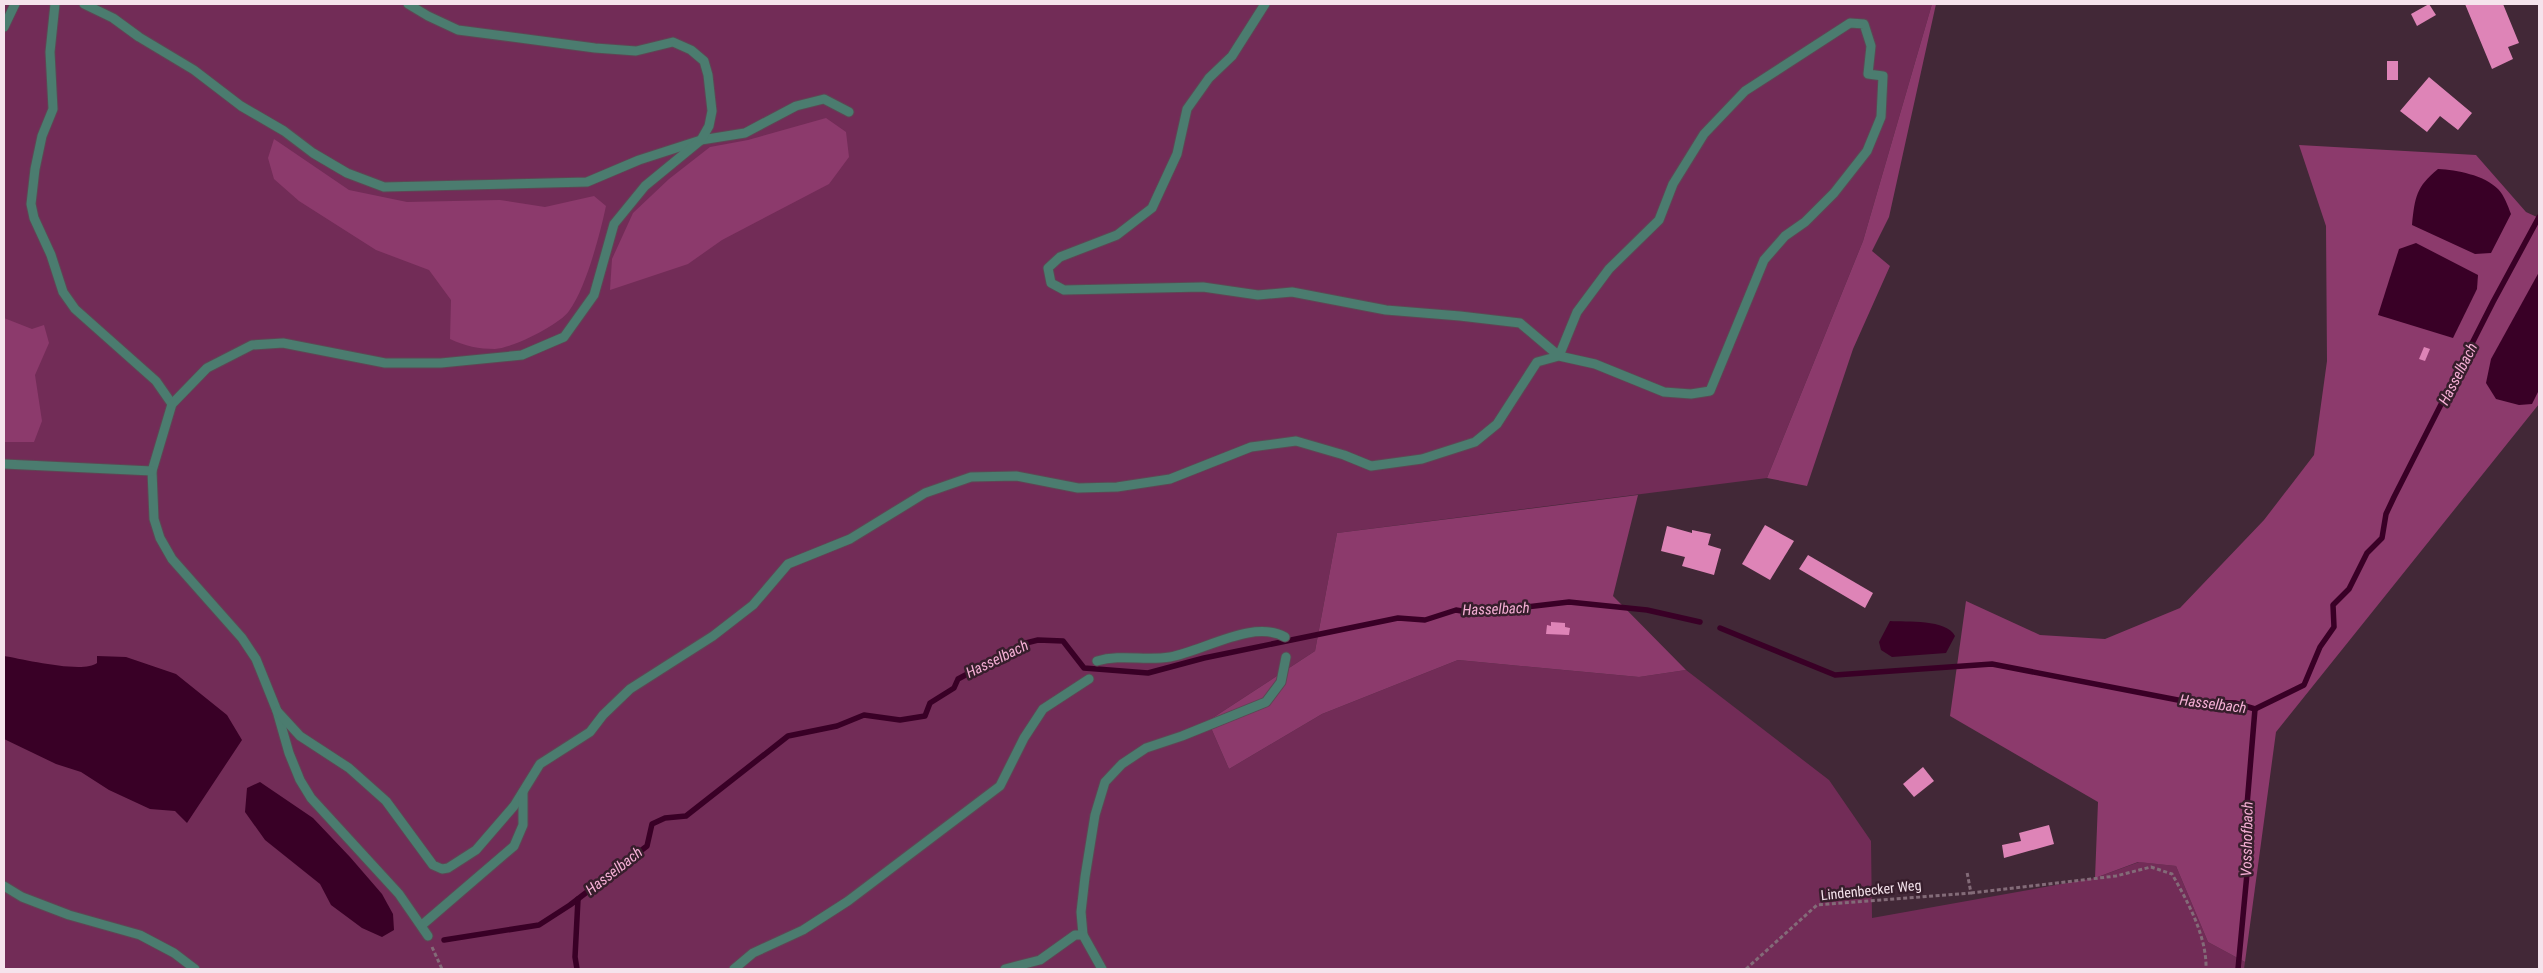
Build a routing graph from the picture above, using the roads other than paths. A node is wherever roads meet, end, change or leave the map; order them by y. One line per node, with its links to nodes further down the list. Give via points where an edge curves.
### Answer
1 (15, 4): 6 (lane)
2 (55, 4): 10 (lane, via 50,52 53,108 42,136 35,169 31,204 34,218 63,292 75,309 156,381)
3 (84, 4): 8 (lane, via 113,18 194,70 241,106 284,131 313,153 347,173 384,187 587,182 639,160)
4 (408, 4): 8 (lane, via 458,30 636,51 672,42 691,50 704,61 710,93 712,111)
5 (1265, 4): 9 (lane, via 1232,56 1209,78 1187,109 1177,154 1152,208 1117,235 1060,257 1048,268 1051,283 1064,290 1204,287 1258,295 1292,292 1386,310 1520,323)
6 (4, 27)
7 (849, 112): 8 (lane, via 824,99 796,106 745,133)
8 (701, 140): 10 (lane, via 644,186 614,224 594,295 564,336 522,355 441,363 384,363 283,343 252,345 207,368)
9 (1559, 356): 9 (lane, via 1595,364 1664,392 1691,394 1710,391 1764,260 1785,236 1805,222 1834,193 1867,151 1881,117 1883,76 1868,74 1872,46 1864,24 1850,23 1745,91 1704,134 1673,184 1659,220 1609,269 1577,312); 18 (lane, via 1537,362 1497,424 1475,442 1422,459 1371,466 1296,441 1251,447 1170,479 1078,488 1016,476 971,477 925,493 850,539 788,564 752,605 713,636 630,689 590,732 540,764)
10 (172, 404): 12 (lane)
11 (4, 464): 12 (lane)
12 (152, 471): 17 (lane, via 154,519 160,538 172,560 242,638 256,659)
13 (1285, 637): 15 (lane, via 1260,630 1169,657 1111,657)
14 (1286, 657): 21 (lane, via 1281,682 1266,702 1146,748 1122,764 1105,782 1095,815 1084,877 1080,912)
15 (1097, 661)
16 (1089, 679): 24 (lane, via 1042,709 1000,786 848,901 803,930 754,953)
17 (277, 711): 18 (lane, via 300,736 349,768 386,801 437,868 454,865 476,850 502,823); 20 (lane, via 289,753 311,798 399,894)
18 (523, 792): 20 (lane, via 523,824 514,846)
19 (4, 886): 23 (lane, via 22,897 69,915 140,935 174,953)
20 (422, 926): 22 (lane)
21 (1083, 935): 25 (lane, via 1075,935 1040,960); 26 (lane)
22 (428, 936)
23 (194, 969)
24 (734, 969)
25 (1005, 969)
26 (1102, 969)

